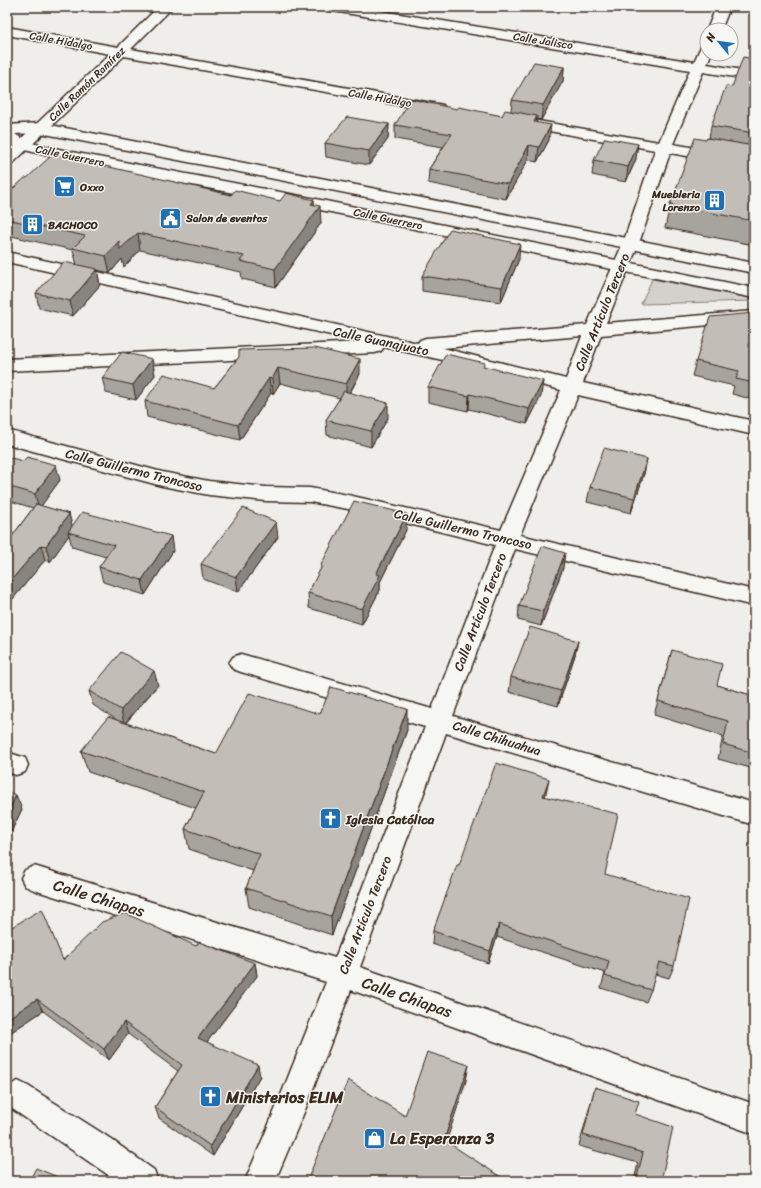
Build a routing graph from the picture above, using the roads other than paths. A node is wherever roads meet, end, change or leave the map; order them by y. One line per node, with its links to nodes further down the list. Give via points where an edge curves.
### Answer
1 (166, 7): 6 (street, Calle Ramón Ramírez)
2 (333, 7): 8 (street, Calle Jalisco)
3 (723, 7): 4 (street)
4 (717, 22)
5 (7, 31): 6 (street, Calle Hidalgo)
6 (121, 51): 10 (street, Calle Hidalgo); 12 (street, Calle Ramón Ramírez)
7 (701, 62): 8 (street, Calle Artículo Tercero)
8 (699, 67): 9 (street, Calle Jalisco); 16 (street, Calle Artículo Tercero)
9 (754, 76)
10 (453, 110)
11 (508, 120): 16 (street)
12 (40, 128): 13 (street, Calle Guerrero); 15 (street, Calle Ramón Ramírez); 19 (street, Calle Guerrero, via 255,172)
13 (7, 130)
14 (7, 136): 15 (street, Calle Guerrero)
15 (22, 145): 17 (street, Calle Ramón Ramírez); 21 (street, Calle Guerrero)
16 (664, 147): 18 (street); 19 (street, Calle Artículo Tercero)
17 (7, 161)
18 (754, 164)
19 (631, 243): 21 (street, Calle Artículo Tercero); 22 (street, Calle Guerrero)
20 (7, 257): 26 (street, Calle Guanajuato)
21 (620, 267): 23 (street, Calle Guerrero); 25 (street, Calle Artículo Tercero, via 608,302)
22 (754, 268)
23 (754, 293)
24 (754, 316): 25 (street)
25 (594, 329): 26 (street); 28 (street, Calle Artículo Tercero)
26 (403, 346): 27 (street); 28 (street, Calle Guanajuato)
27 (7, 365)
28 (572, 386): 29 (street, Calle Guanajuato); 31 (street, Calle Artículo Tercero)
29 (754, 428)
30 (7, 437): 31 (street, Calle Guillermo Troncoso, via 170,480 216,489 310,495)
31 (508, 539): 32 (street, Calle Guillermo Troncoso); 34 (street, Calle Artículo Tercero)
32 (754, 598)
33 (240, 663): 34 (street, Calle Chihuahua)
34 (440, 721): 35 (street, Calle Chihuahua); 37 (street, Calle Artículo Tercero)
35 (754, 814)
36 (34, 878): 37 (street, Calle Chiapas)
37 (343, 974): 39 (street, Calle Chiapas); 41 (street, Calle Artículo Tercero)
38 (18, 1096): 40 (street)
39 (754, 1119)
40 (143, 1181)
41 (260, 1181)

